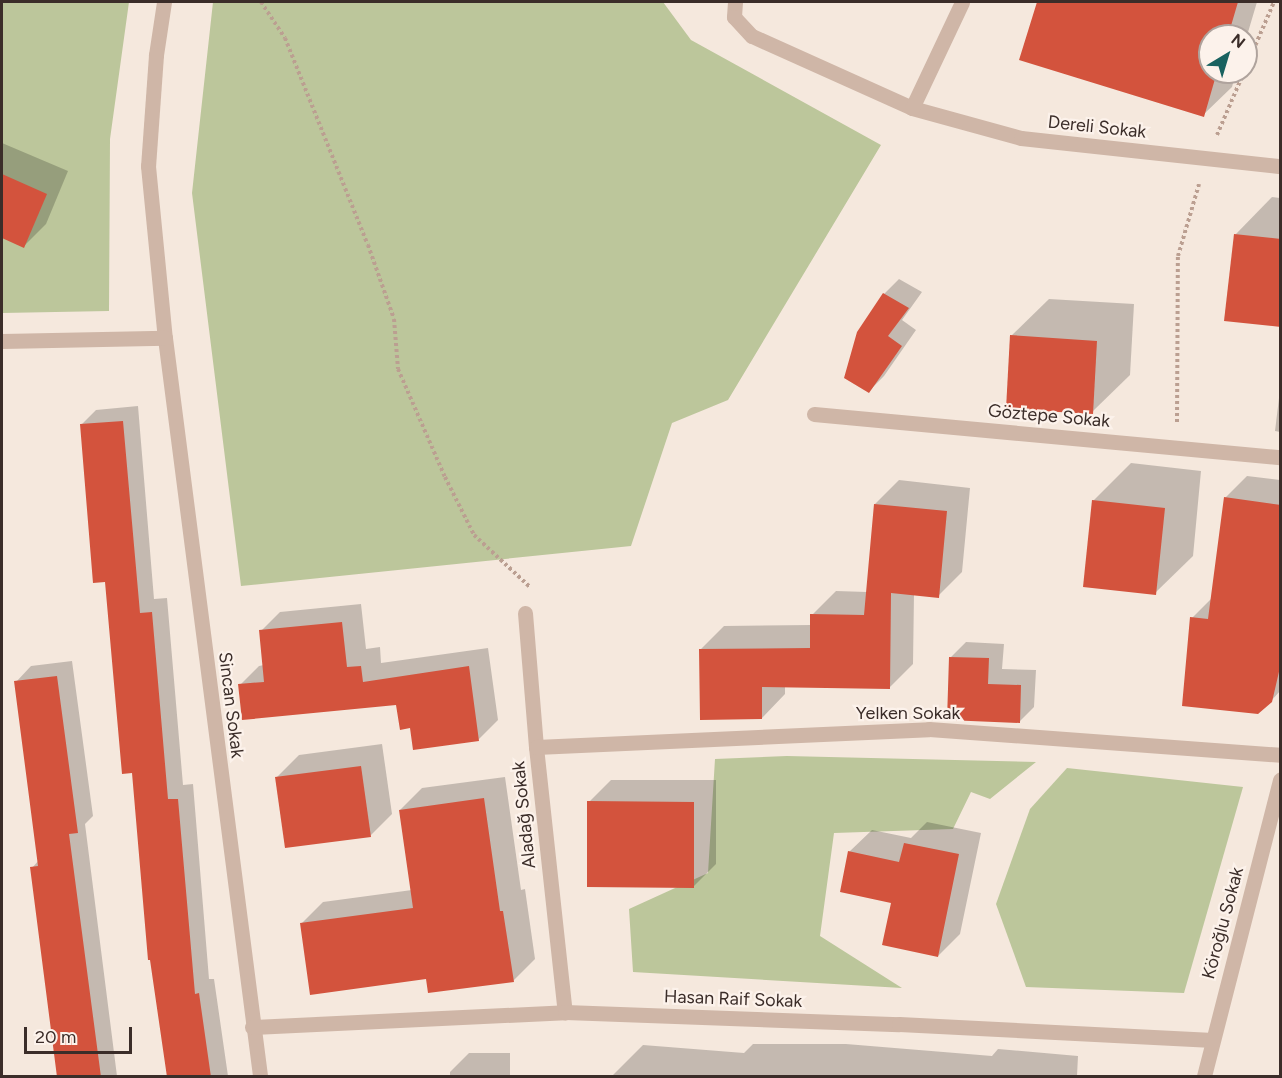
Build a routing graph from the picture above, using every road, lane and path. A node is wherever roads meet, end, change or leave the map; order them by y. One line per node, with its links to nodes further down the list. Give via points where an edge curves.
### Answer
1 (164, 2): 11 (street, Sincan Sokak, via 148,166)
2 (261, 2): 16 (path, via 285,38 368,245 394,319 398,369 445,477 474,535)
3 (735, 2): 8 (street, Dereli Sokak, via 734,17 752,36)
4 (962, 2): 8 (street)
5 (1274, 2): 6 (path)
6 (1258, 39)
7 (1239, 84): 9 (path)
8 (912, 108): 9 (street, Dereli Sokak, via 1021,138)
9 (1207, 158): 10 (street, Dereli Sokak); 14 (path, via 1178,256)
10 (1281, 166)
11 (165, 338): 12 (street); 22 (street, Sincan Sokak)
12 (2, 341)
13 (814, 414): 14 (street, Göztepe Sokak)
14 (1176, 447): 15 (street, Göztepe Sokak)
15 (1281, 457)
16 (534, 590)
17 (525, 613): 18 (street, Aladağ Sokak)
18 (536, 747): 19 (street, Yelken Sokak, via 929,729); 21 (street, Aladağ Sokak)
19 (1281, 755)
20 (1281, 780): 23 (street, Köroğlu Sokak)
21 (565, 1012): 22 (street, Hasan Raif Sokak); 23 (street, Hasan Raif Sokak)
22 (252, 1027): 24 (street, Sincan Sokak)
23 (1213, 1040): 25 (street, Köroğlu Sokak)
24 (260, 1077)
25 (1204, 1077)

